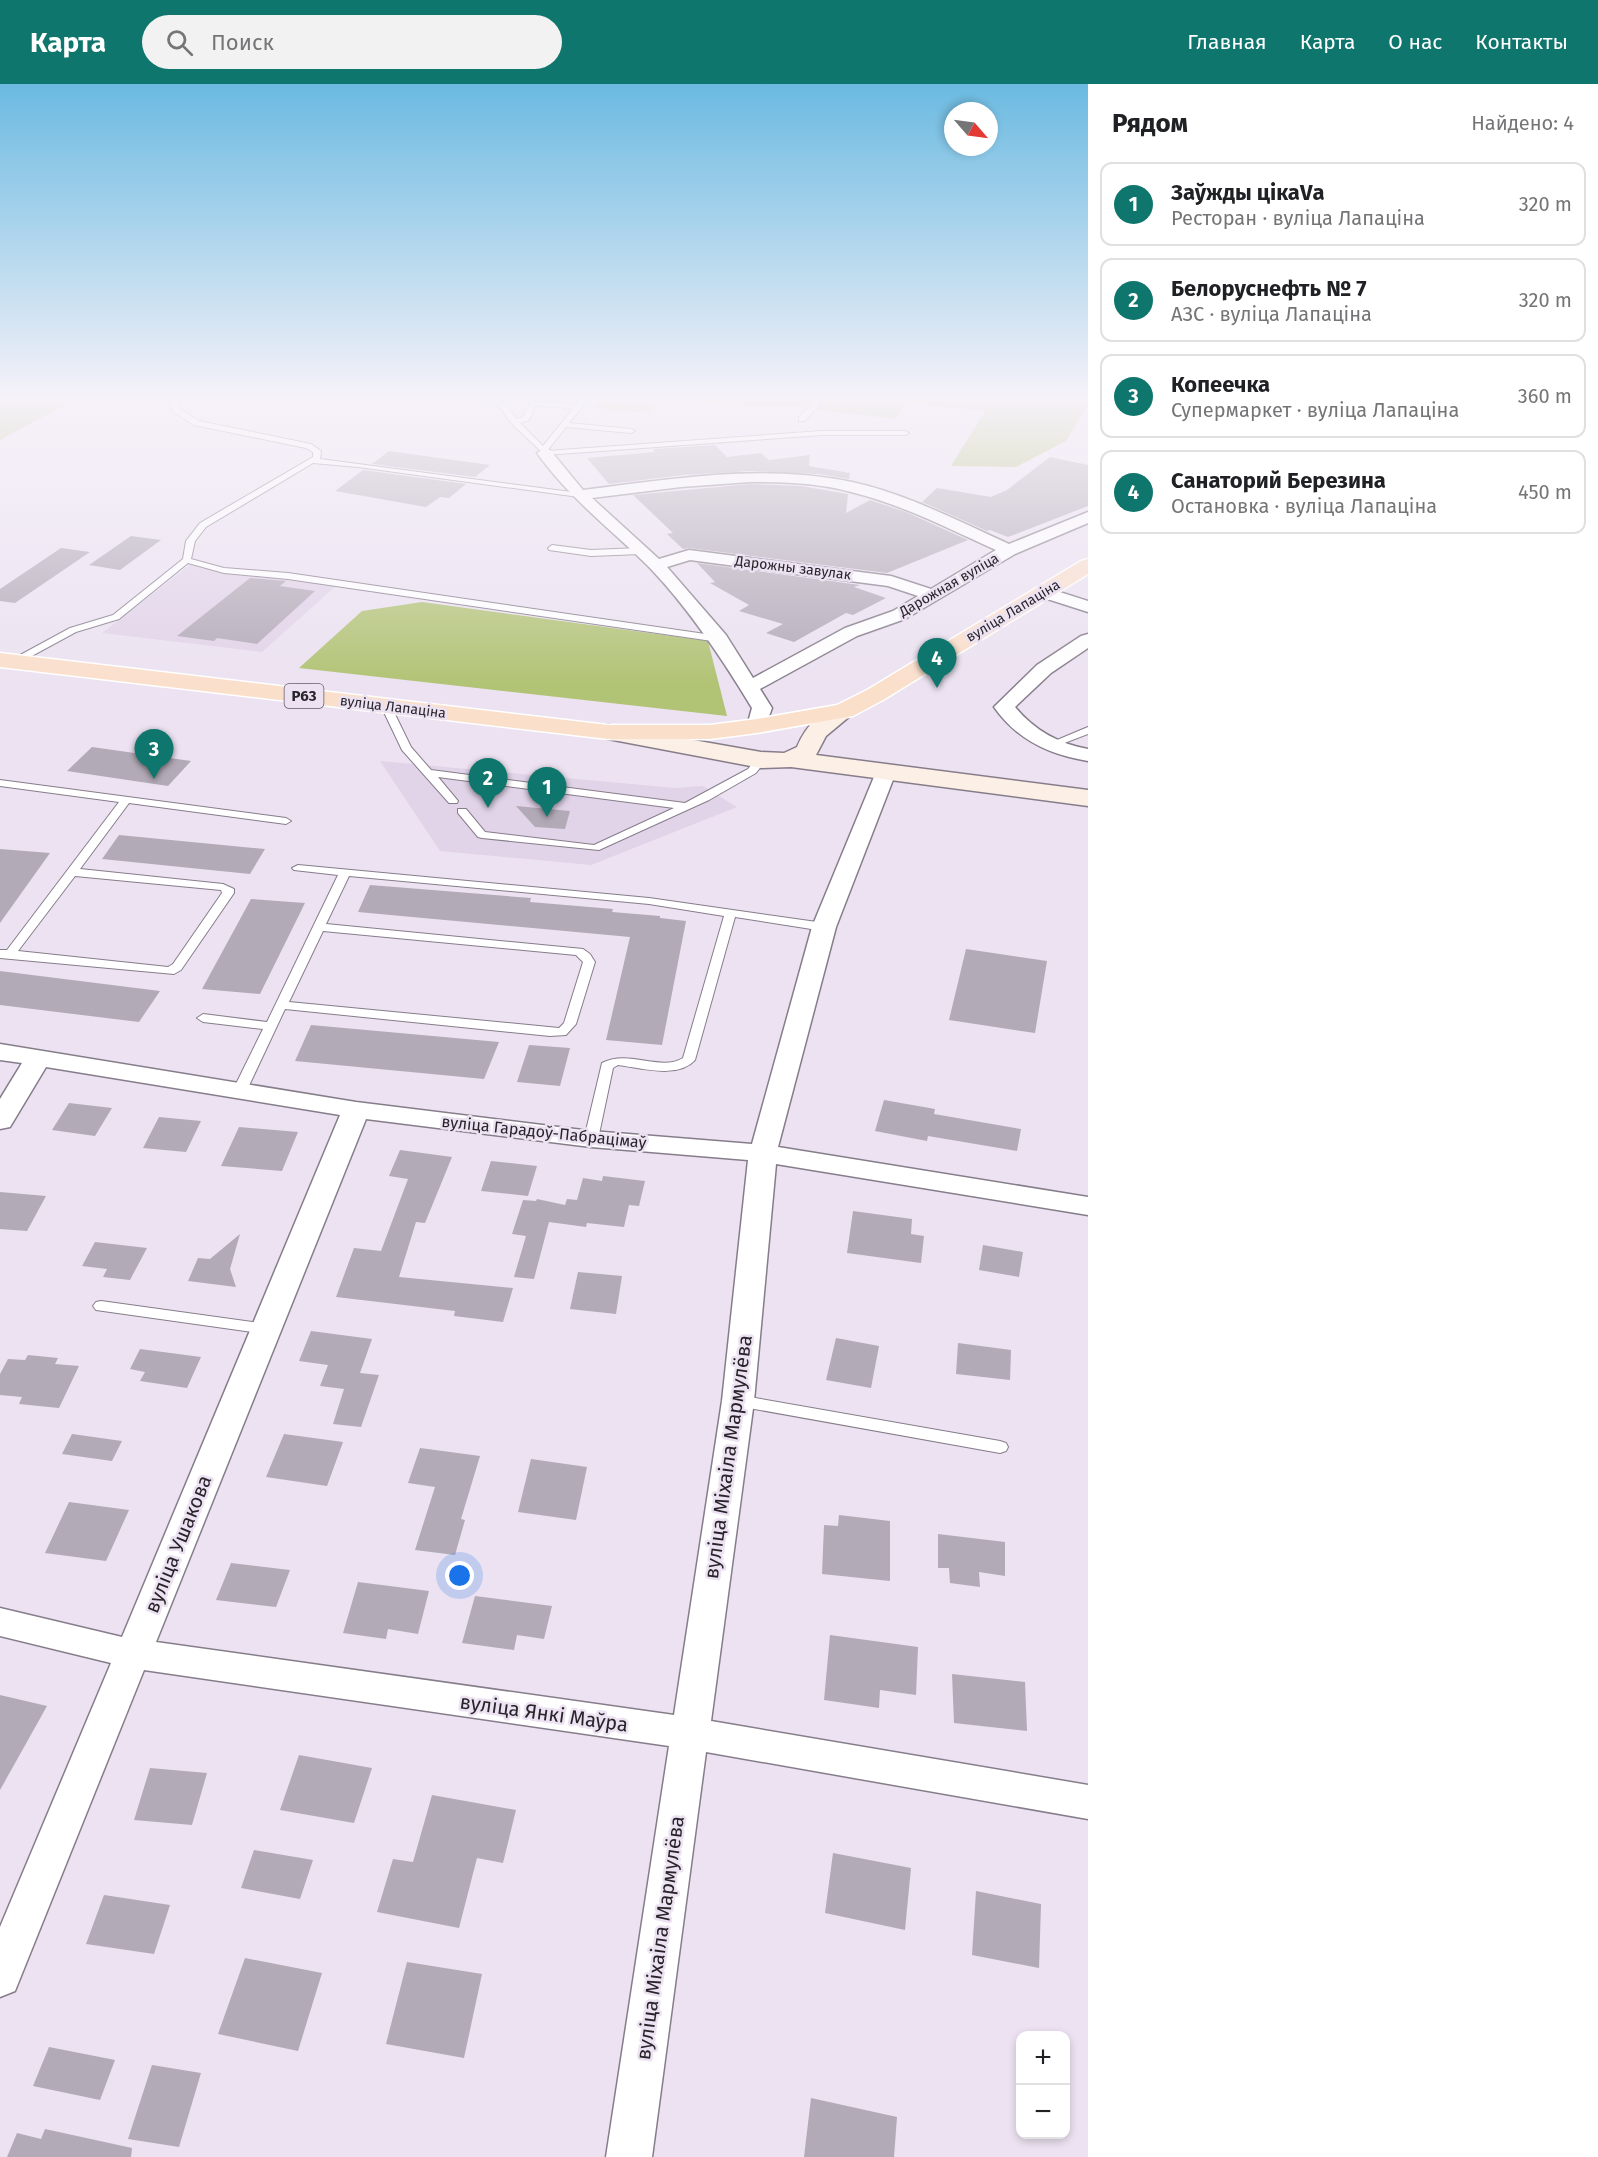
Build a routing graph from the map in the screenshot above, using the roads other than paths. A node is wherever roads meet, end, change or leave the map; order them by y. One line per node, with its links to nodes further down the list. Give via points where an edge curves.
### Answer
1 (256, 494): 10 (lane, via 203,525 190,538)
2 (570, 494): 5 (lane)
3 (590, 494): 5 (street)
4 (872, 494): 8 (street)
5 (579, 495): 9 (street)
6 (1088, 517): 8 (street, Дарожная вуліца)
7 (552, 548): 9 (lane, via 591,553)
8 (1009, 550): 14 (street, Дарожная вуліца)
9 (640, 551): 11 (street)
10 (188, 560): 16 (lane, via 225,570); 18 (lane, via 116,617 74,630)
11 (656, 565): 14 (street, Дарожны завулак, via 689,555 891,581); 16 (street)
12 (1088, 565): 13 (main road, вуліца Лапаціна / Р63)
13 (1044, 592): 15 (street); 21 (main road, вуліца Лапаціна / Р63)
14 (930, 594): 19 (street, Дарожная вуліца, via 899,615 851,632)
15 (1088, 607)
16 (719, 639): 19 (street)
17 (1088, 640): 26 (street, via 1044,669 1004,707 1016,723)
18 (7, 661): 20 (main road, вуліца Лапаціна / Р63)
19 (748, 688): 22 (street, via 762,708)
20 (386, 706): 24 (main road, вуліца Лапаціна / Р63); 32 (lane, via 406,748)
21 (844, 711): 22 (main road, вуліца Лапаціна / Р63); 25 (main road, вуліца Лапаціна / Р63, via 820,728)
22 (757, 726): 24 (main road, вуліца Лапаціна / Р63, via 710,732); 25 (main road, вуліца Лапаціна / Р63, via 790,726 804,733); 28 (main road, вуліца Лапаціна / Р63, via 737,729 728,735 728,745)
23 (1088, 730): 26 (lane)
24 (608, 732): 28 (main road, вуліца Лапаціна / Р63)
25 (810, 742): 29 (main road, вуліца Лапаціна / Р63, via 806,752); 30 (main road, via 827,756)
26 (1050, 745): 27 (street)
27 (1088, 755)
28 (750, 757): 29 (main road, вуліца Лапаціна / Р63); 37 (lane, via 752,771)
29 (789, 759): 30 (main road)
30 (849, 766): 31 (main road)
31 (886, 772): 34 (main road); 45 (street, вуліца Міхаіла Мармулёва)
32 (429, 773): 36 (lane); 37 (lane)
33 (0, 783): 35 (lane)
34 (1088, 798)
35 (126, 800): 39 (lane); 41 (lane)
36 (453, 801)
37 (686, 806): 38 (lane, via 595,848 482,835)
38 (462, 811)
39 (286, 821)
40 (298, 868): 42 (lane)
41 (72, 872): 46 (lane); 46 (lane, via 223,887 228,893 177,967 170,971)
42 (345, 873): 43 (lane, via 649,901); 44 (lane)
43 (730, 915): 45 (lane); 55 (lane, via 689,1060 672,1067 616,1061 607,1066)
44 (319, 927): 47 (lane); 47 (lane, via 579,952 589,962 570,1024 562,1032)
45 (824, 927): 56 (street, вуліца Міхаіла Мармулёва)
46 (5, 954)
47 (280, 1005): 49 (lane)
48 (203, 1018): 49 (lane)
49 (271, 1026): 52 (lane)
50 (0, 1052): 51 (street, вуліца Гарадоў-Пабрацімаў)
51 (38, 1059): 52 (street, вуліца Гарадоў-Пабрацімаў); 54 (street)
52 (240, 1090): 53 (street, вуліца Гарадоў-Пабрацімаў)
53 (356, 1110): 55 (street, вуліца Гарадоў-Пабрацімаў); 59 (street, вуліца Ушакова)
54 (0, 1121)
55 (591, 1139): 56 (street, вуліца Гарадоў-Пабрацімаў)
56 (763, 1153): 57 (street, вуліца Гарадоў-Пабрацімаў); 60 (street, вуліца Міхаіла Мармулёва)
57 (1088, 1206)
58 (101, 1306): 59 (lane)
59 (266, 1329): 63 (street, вуліца Ушакова)
60 (738, 1401): 61 (lane); 64 (street, вуліца Міхаіла Мармулёва)
61 (1000, 1447)
62 (0, 1622): 63 (street, вуліца Янкі Маўра)
63 (133, 1654): 64 (street, вуліца Янкі Маўра); 66 (street, вуліца Ушакова)
64 (689, 1733): 65 (street, вуліца Янкі Маўра); 67 (street, вуліца Міхаіла Мармулёва)
65 (1088, 1802)
66 (0, 1977)
67 (629, 2157)

